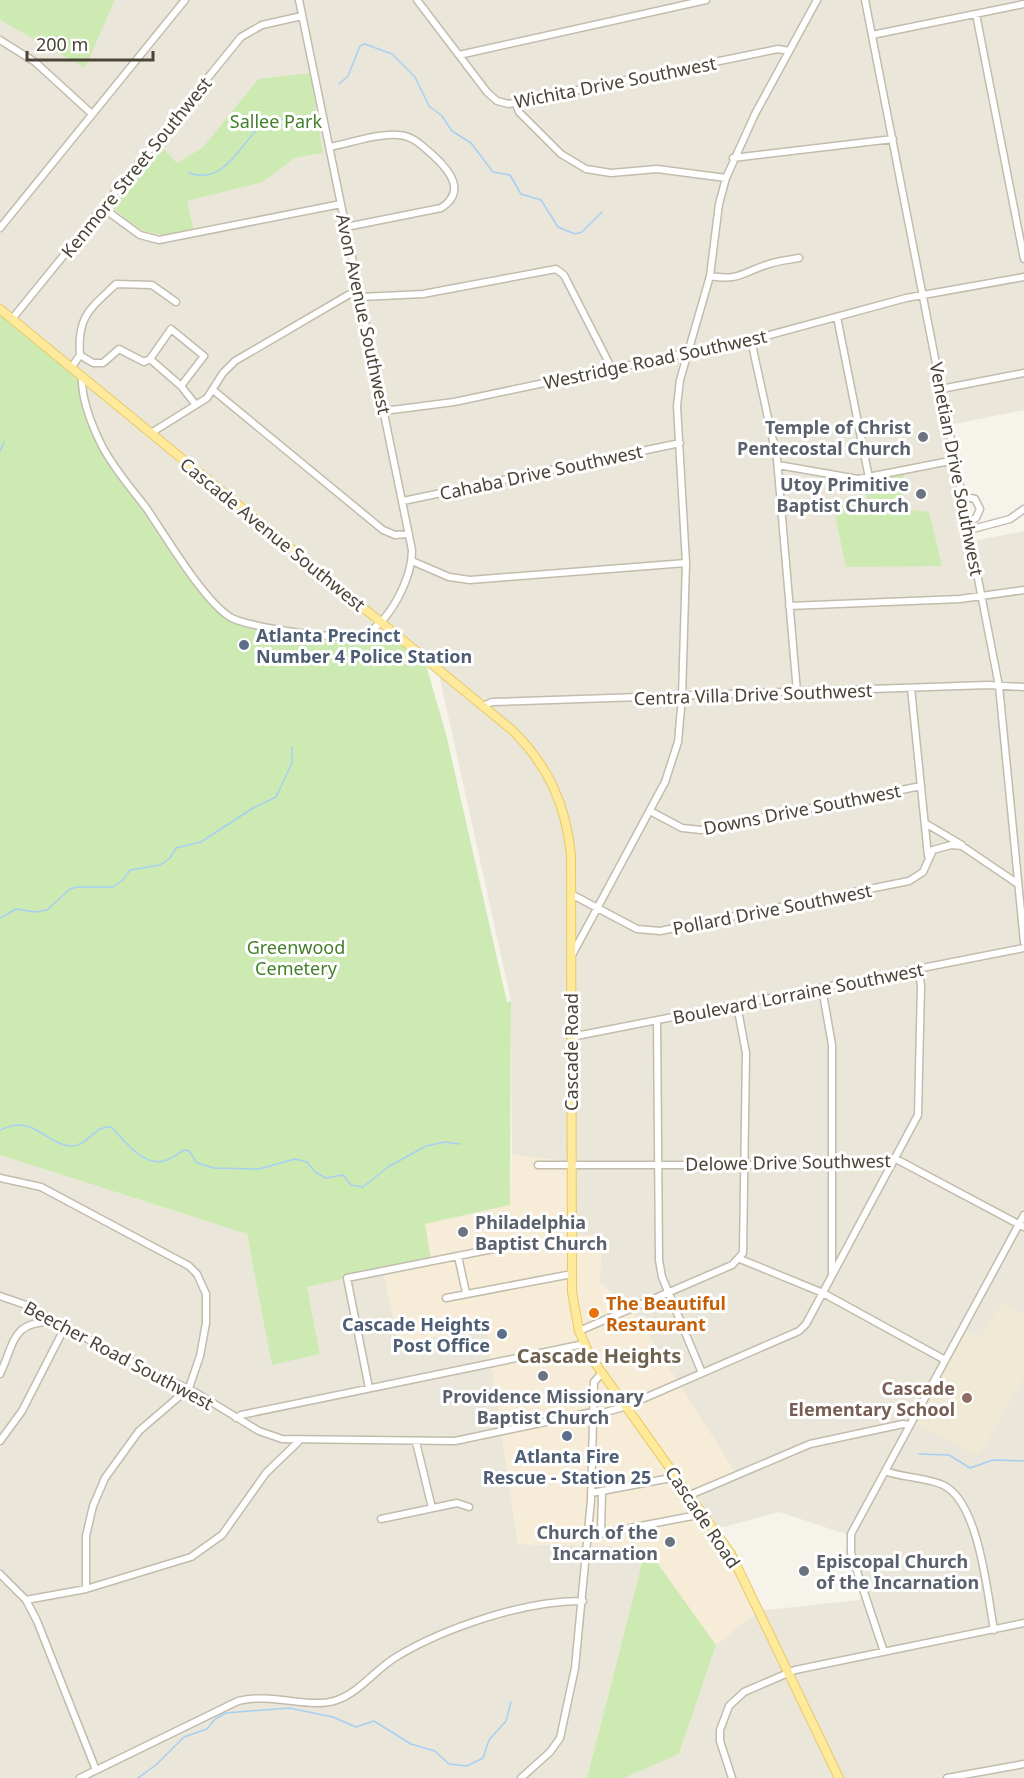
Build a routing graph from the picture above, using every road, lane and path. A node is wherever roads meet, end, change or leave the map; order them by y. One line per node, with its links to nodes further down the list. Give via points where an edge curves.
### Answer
1 (185, 0): 16 (street)
2 (299, 0): 9 (street, Avon Avenue Southwest)
3 (417, 0): 14 (street, Wichita Drive Southwest)
4 (706, 0): 14 (street)
5 (817, 0): 13 (street)
6 (865, 0): 10 (street, Venetian Drive Southwest)
7 (1024, 4): 8 (street)
8 (976, 14): 10 (street); 26 (street)
9 (302, 16): 18 (street, Avon Avenue Southwest); 22 (street, Kenmore Street Southwest, via 262,25 242,37)
10 (872, 35): 17 (street, Venetian Drive Southwest)
11 (2, 41): 12 (street); 16 (street, via 35,62)
12 (0, 49)
13 (789, 51): 15 (street, Wichita Drive Southwest, via 778,49); 19 (street)
14 (459, 56): 15 (street, Wichita Drive Southwest, via 491,97)
15 (516, 104): 20 (street, via 519,112 561,154 586,169 611,173 657,169)
16 (92, 114): 24 (street)
17 (893, 139): 19 (street); 30 (street, Venetian Drive Southwest)
18 (330, 147): 21 (street, Avon Avenue Southwest); 23 (street, via 391,135 406,136 448,169 455,182 452,197 441,208)
19 (733, 158): 20 (street)
20 (726, 178): 27 (street, via 718,204)
21 (341, 204): 22 (street, via 159,240 140,235); 23 (street, Avon Avenue Southwest)
22 (103, 208): 34 (street, Kenmore Street Southwest)
23 (346, 227): 29 (street, Avon Avenue Southwest)
24 (0, 228)
25 (799, 258): 27 (street, via 765,265 743,275)
26 (1024, 259)
27 (710, 276): 36 (street)
28 (1024, 277): 30 (street, Westridge Road Southwest)
29 (360, 294): 40 (street, via 423,294 556,269 564,275); 45 (street, via 348,295 235,360); 47 (street, Avon Avenue Southwest)
30 (923, 295): 33 (street, Westridge Road Southwest); 44 (street, Venetian Drive Southwest)
31 (176, 302): 37 (street, via 152,285 116,284 84,315)
32 (0, 309): 34 (main road, Cascade Avenue Southwest)
33 (837, 317): 35 (street, Westridge Road Southwest); 52 (street)
34 (12, 319): 39 (main road, Cascade Avenue Southwest)
35 (751, 340): 36 (street, Westridge Road Southwest); 51 (street)
36 (687, 353): 40 (street, Westridge Road Southwest); 49 (street, via 677,394)
37 (80, 355): 38 (street, via 93,363 103,363 119,349 144,362); 39 (street)
38 (150, 359): 43 (street); 43 (street, via 171,329 204,356)
39 (71, 368): 42 (main road, Cascade Avenue Southwest)
40 (612, 369): 47 (street, Westridge Road Southwest, via 454,402)
41 (1024, 373): 44 (street)
42 (82, 376): 48 (main road, Cascade Avenue Southwest); 64 (street, via 83,394 108,456 221,610 241,622 288,632 361,636)
43 (181, 386): 46 (street)
44 (941, 389): 50 (street, Venetian Drive Southwest)
45 (213, 390): 46 (street); 58 (street, via 383,530 395,535)
46 (196, 405): 48 (street)
47 (384, 411): 54 (street, Avon Avenue Southwest)
48 (151, 434): 64 (main road, Cascade Avenue Southwest)
49 (680, 443): 54 (street, Cahaba Drive Southwest); 60 (street)
50 (955, 460): 52 (street); 53 (street, Venetian Drive Southwest)
51 (777, 465): 52 (street, via 847,479); 63 (street)
52 (870, 478)
53 (962, 496): 56 (street, Venetian Drive Southwest); 56 (street, via 975,499 980,509 976,518)
54 (403, 501): 58 (street, Avon Avenue Southwest)
55 (1024, 509): 57 (street, via 1010,519)
56 (968, 522): 57 (street, Venetian Drive Southwest)
57 (969, 530): 62 (street, Venetian Drive Southwest)
58 (409, 534): 59 (street, Avon Avenue Southwest)
59 (412, 561): 60 (street, via 449,577 470,580); 64 (street, Avon Avenue Southwest, via 404,587)
60 (686, 563): 69 (street)
61 (1024, 590): 62 (street)
62 (982, 597): 63 (street); 65 (street, Venetian Drive Southwest)
63 (789, 606): 68 (street)
64 (380, 621): 70 (main road, Cascade Avenue Southwest)
65 (999, 686): 66 (street, Centra Villa Drive Southwest); 67 (street, Centra Villa Drive Southwest); 76 (street, Venetian Drive Southwest)
66 (1024, 687)
67 (911, 688): 68 (street, Centra Villa Drive Southwest); 71 (street)
68 (797, 692): 69 (street, Centra Villa Drive Southwest)
69 (682, 697): 70 (street, Centra Villa Drive Southwest, via 492,702); 72 (street, via 675,756)
70 (483, 706): 77 (main road, Cascade Avenue Southwest, via 527,745 555,787 569,834)
71 (921, 786): 72 (street, Downs Drive Southwest, via 701,830 682,828); 73 (street)
72 (650, 811): 78 (street)
73 (925, 823): 74 (street); 75 (street)
74 (962, 846): 75 (street, via 941,846); 76 (street)
75 (928, 856): 78 (street, Pollard Drive Southwest, via 923,872 909,881 660,931 637,929)
76 (1018, 884): 79 (street, Venetian Drive Southwest)
77 (571, 898): 78 (street, Pollard Drive Southwest); 81 (main road, Cascade Road)
78 (597, 907): 81 (street)
79 (1024, 942)
80 (1024, 948): 82 (street, Boulevard Lorraine Southwest)
81 (571, 955): 86 (main road, Cascade Road)
82 (918, 968): 83 (street, Boulevard Lorraine Southwest); 87 (street, Beecher Road Southwest, via 920,1106)
83 (822, 988): 84 (street, Boulevard Lorraine Southwest); 92 (street, via 832,1045)
84 (737, 1005): 85 (street, Boulevard Lorraine Southwest); 91 (street, via 746,1053)
85 (657, 1021): 86 (street, Boulevard Lorraine Southwest); 89 (street)
86 (572, 1037): 88 (main road, Cascade Road)
87 (896, 1159): 92 (street, Delowe Drive Southwest); 95 (street, Delowe Drive Southwest); 100 (street, Beecher Road Southwest)
88 (572, 1164): 89 (street, Delowe Drive Southwest); 90 (street, Delowe Drive Southwest); 99 (main road, Cascade Road)
89 (658, 1164): 91 (street, Delowe Drive Southwest); 101 (street, via 659,1260)
90 (538, 1165)
91 (745, 1165): 92 (street, Delowe Drive Southwest); 98 (street, via 745,1246)
92 (832, 1165): 100 (street)
93 (0, 1178): 115 (street, via 41,1187 189,1266 197,1274 206,1294 206,1323)
94 (1024, 1215): 95 (street)
95 (1022, 1226): 110 (street)
96 (498, 1248): 97 (street)
97 (458, 1256): 102 (street); 114 (street, via 347,1278)
98 (740, 1259): 101 (street); 103 (street)
99 (572, 1274): 102 (street); 108 (main road, Cascade Road)
100 (832, 1277): 103 (street, Beecher Road Southwest)
101 (669, 1292): 108 (street); 111 (street)
102 (466, 1293): 105 (street)
103 (823, 1293): 110 (street); 111 (street, Beecher Road Southwest, via 799,1331)
104 (0, 1296): 106 (street, Beecher Road Southwest)
105 (446, 1298)
106 (56, 1322): 107 (street, Beecher Road Southwest); 112 (street, via 35,1322 21,1329)
107 (65, 1327): 115 (street, Beecher Road Southwest); 120 (street, via 22,1412)
108 (579, 1331): 109 (main road, Cascade Road)
109 (584, 1344): 113 (main road, Cascade Road); 114 (street)
110 (945, 1360): 119 (street)
111 (702, 1373): 116 (street, Beecher Road Southwest)
112 (0, 1374)
113 (601, 1374): 116 (main road, Cascade Road); 117 (street, via 594,1382)
114 (369, 1388): 118 (street)
115 (189, 1389): 118 (street, Beecher Road Southwest); 135 (street, via 139,1431 105,1478 86,1536)
116 (624, 1407): 117 (street, Beecher Road Southwest); 124 (main road, Cascade Road)
117 (593, 1413): 122 (street, Beecher Road Southwest, via 483,1436); 126 (street)
118 (236, 1418): 121 (street, Beecher Road Southwest, via 271,1437)
119 (909, 1425): 123 (street); 127 (street, via 810,1444)
120 (0, 1441)
121 (299, 1441): 122 (street, Beecher Road Southwest); 135 (street, via 266,1473 222,1535 204,1550 184,1560)
122 (416, 1442): 129 (street)
123 (885, 1471): 139 (street, via 941,1484 962,1501 975,1534); 140 (street, via 853,1528 850,1543)
124 (676, 1477): 125 (street); 127 (main road, Cascade Road)
125 (602, 1492): 126 (street); 132 (street)
126 (591, 1493): 133 (street)
127 (690, 1496): 130 (main road, Cascade Road)
128 (469, 1507): 129 (street, via 457,1503)
129 (432, 1508): 131 (street)
130 (704, 1514): 132 (street); 141 (main road, Cascade Road, via 731,1554)
131 (381, 1519)
132 (601, 1534): 133 (street)
133 (588, 1536): 137 (street)
134 (0, 1574): 136 (street)
135 (86, 1589): 136 (street)
136 (26, 1600): 143 (street, via 38,1621)
137 (583, 1601): 143 (street, via 517,1611 454,1630 396,1657 350,1694 334,1701 317,1703 266,1696 238,1701); 145 (street, via 575,1668 560,1738)
138 (1024, 1623): 139 (street)
139 (994, 1630): 140 (street)
140 (884, 1652): 141 (street)
141 (788, 1672): 146 (street, via 744,1692 729,1706 720,1741); 147 (main road, Cascade Road)
142 (1024, 1764): 148 (street)
143 (96, 1770): 144 (street)
144 (80, 1778)
145 (521, 1778)
146 (732, 1778)
147 (839, 1778)
148 (947, 1778)

